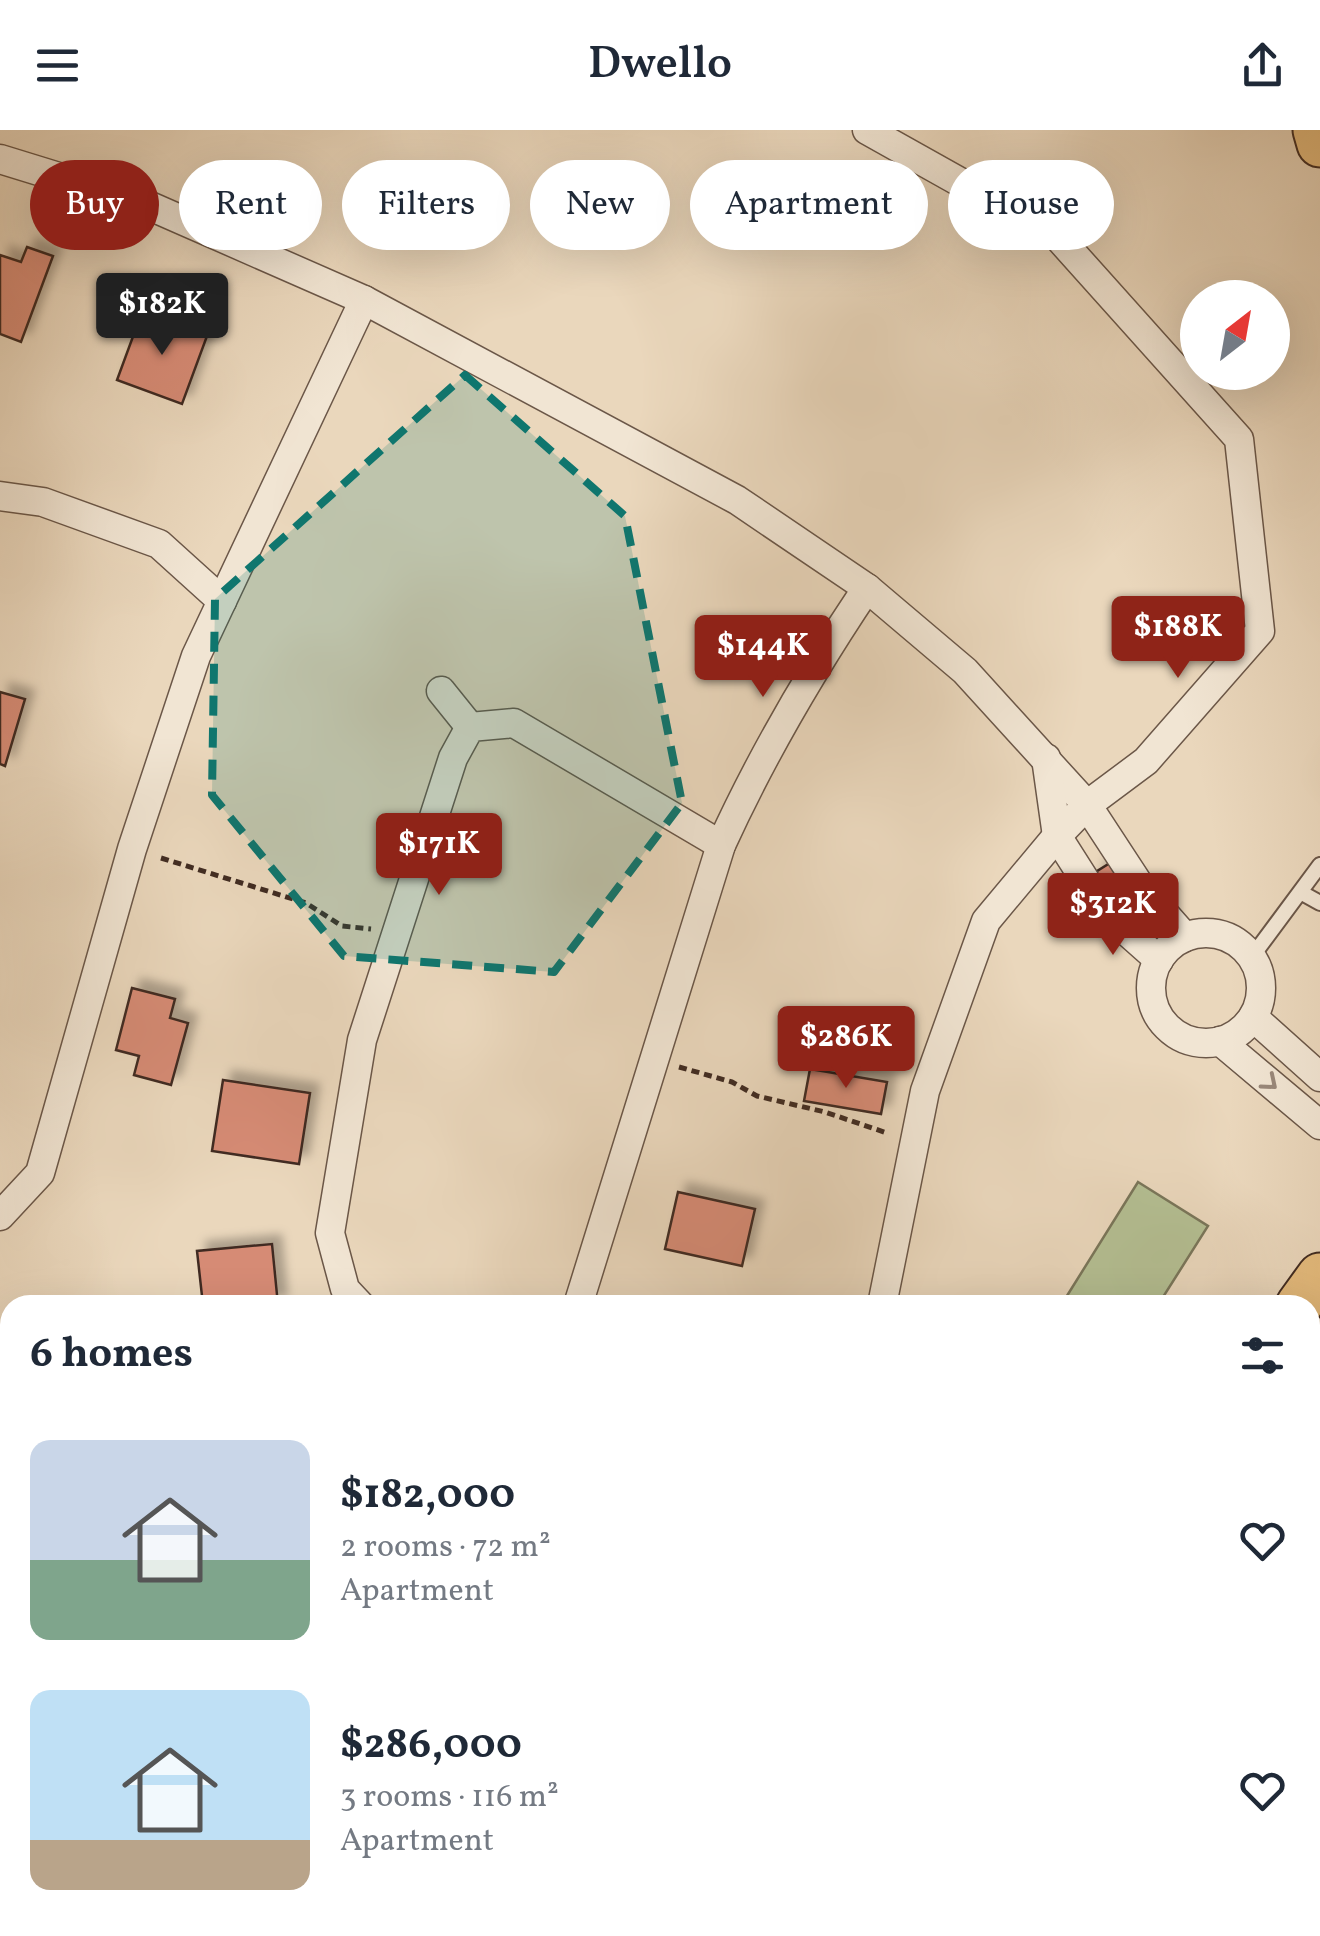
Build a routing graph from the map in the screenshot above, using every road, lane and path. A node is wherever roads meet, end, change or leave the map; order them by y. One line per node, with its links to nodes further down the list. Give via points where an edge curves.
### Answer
1 (867, 130): 12 (street, via 1058,237 1239,439 1260,631 1146,761)
2 (1316, 130): 3 (main road)
3 (1320, 144)
4 (0, 159): 5 (street, via 143,203)
5 (364, 300): 7 (street, via 737,500); 8 (street)
6 (0, 496): 8 (street, via 44,502 159,544)
7 (868, 588): 11 (street, via 965,672); 14 (street, via 752,778)
8 (222, 601): 15 (street, via 196,656)
9 (441, 691): 10 (street)
10 (470, 727): 14 (street, via 514,723); 19 (street, via 453,758)
11 (1046, 757): 12 (street); 13 (street)
12 (1088, 805): 13 (street); 20 (street, via 1140,886)
13 (1057, 836): 22 (street, via 1106,912); 28 (street, via 986,922 925,1092)
14 (721, 846): 25 (street)
15 (132, 849): 19 (path, via 306,902 342,926); 29 (street, via 40,1173)
16 (1320, 865): 17 (lane)
17 (1302, 892): 18 (lane); 21 (lane)
18 (1320, 902)
19 (399, 931): 30 (street, via 362,1040 330,1234)
20 (1184, 938): 21 (street, via 1226,937); 22 (street)
21 (1251, 958): 23 (street, via 1261,987)
22 (1159, 960): 24 (street, via 1151,996 1162,1021 1192,1041)
23 (1253, 1016): 24 (street); 26 (street)
24 (1220, 1041): 27 (street, one-way to 27)
25 (652, 1058): 28 (path); 31 (street)
26 (1320, 1076)
27 (1320, 1125)
28 (916, 1143): 32 (street)
29 (0, 1216)
30 (351, 1295)
31 (581, 1295)
32 (884, 1295)

